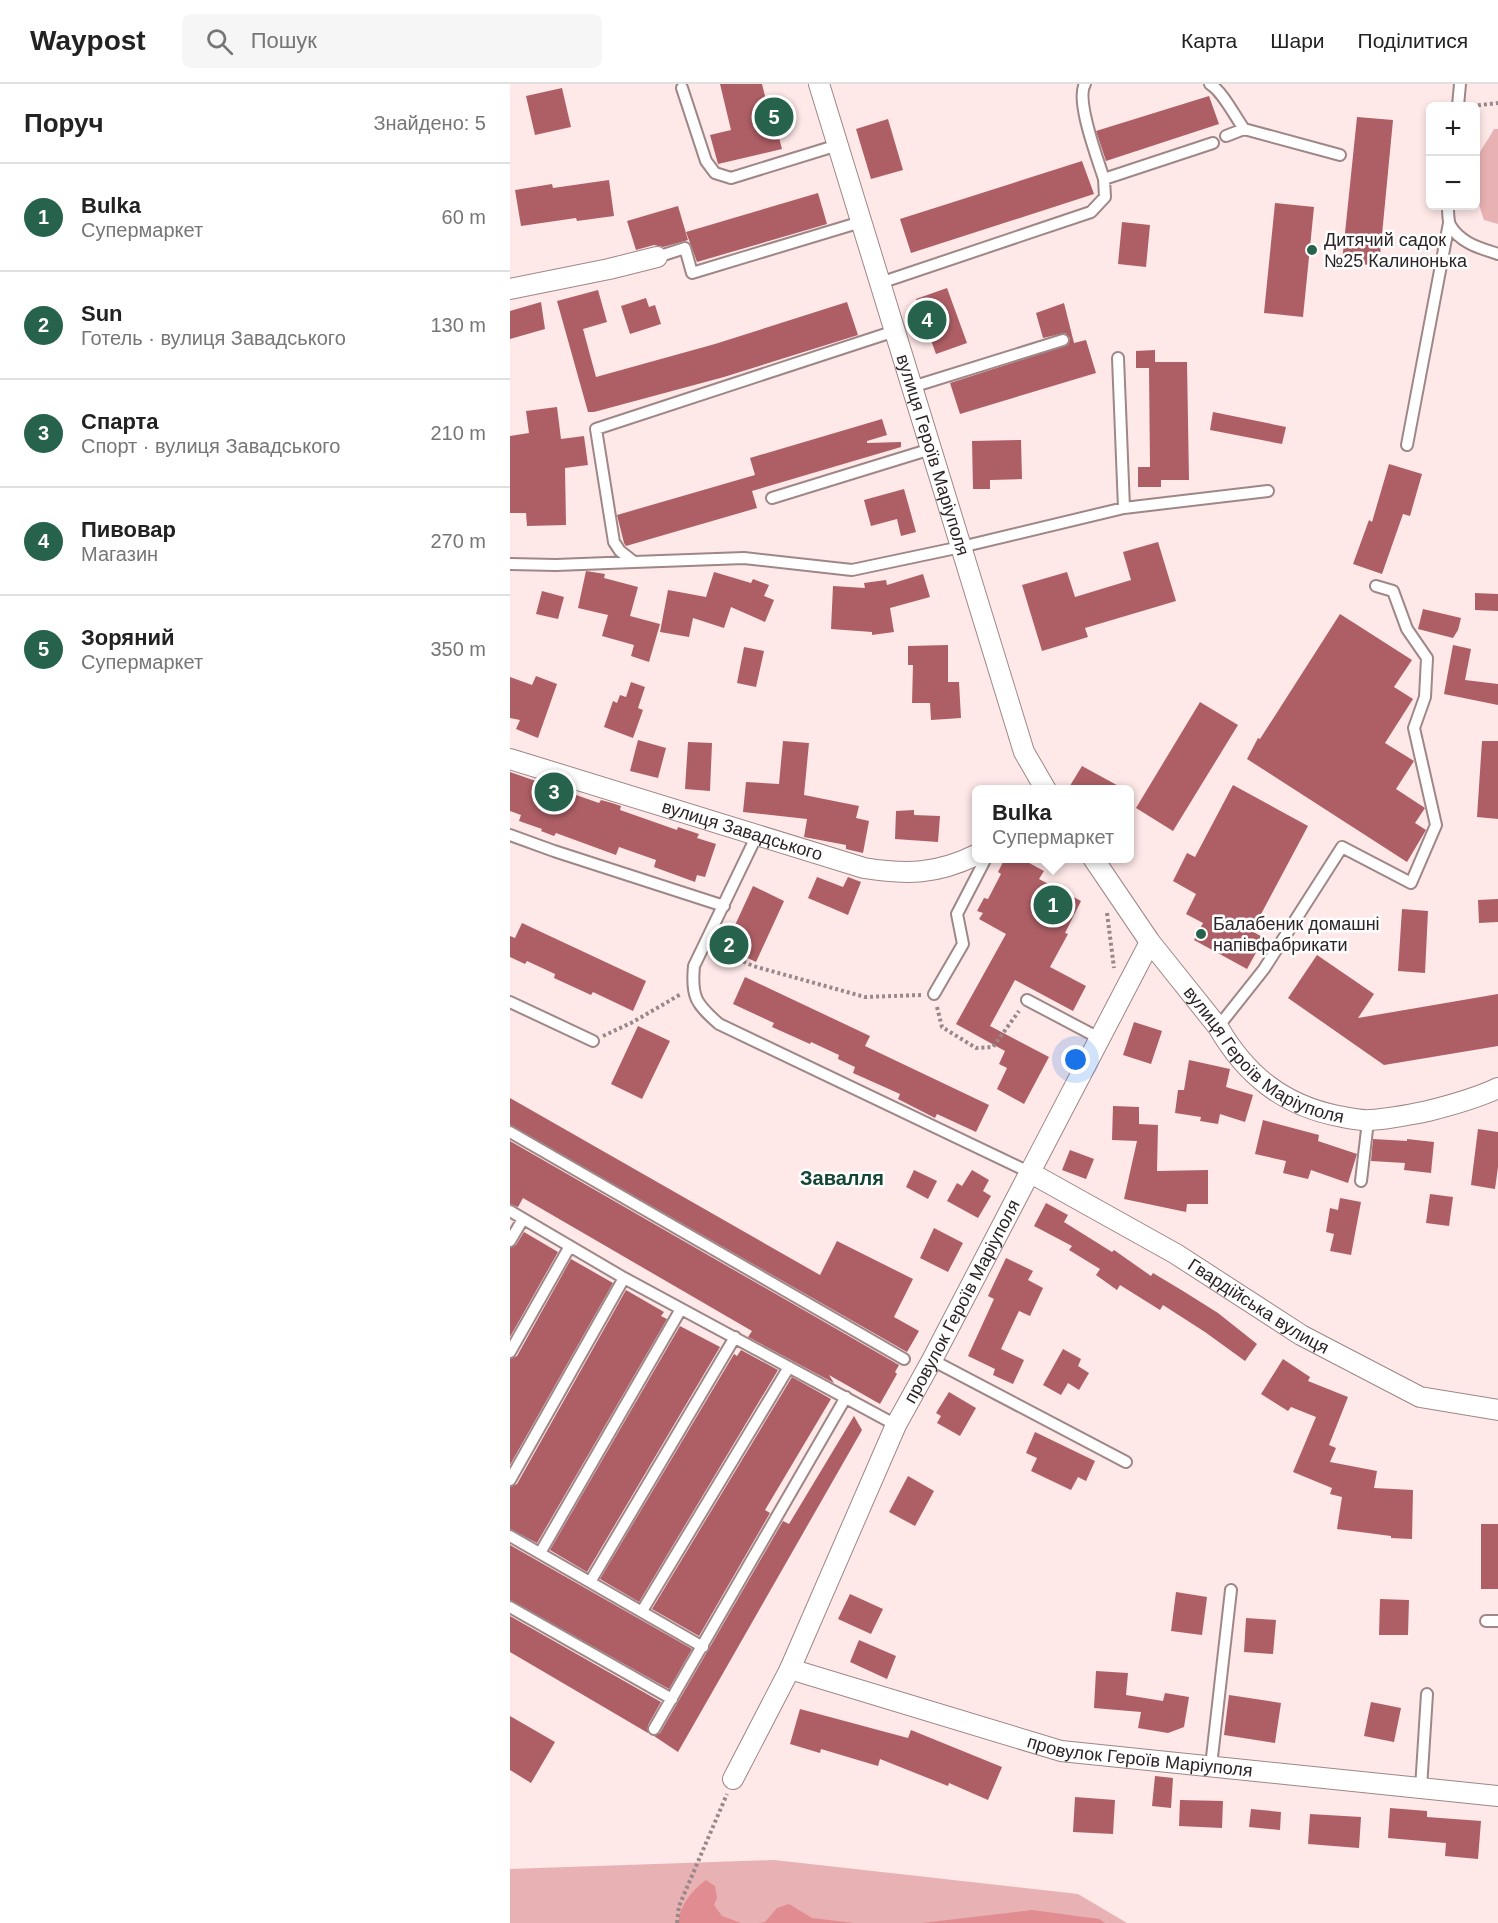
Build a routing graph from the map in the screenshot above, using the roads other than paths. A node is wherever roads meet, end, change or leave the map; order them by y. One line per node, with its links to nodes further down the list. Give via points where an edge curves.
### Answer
1 (819, 84): 10 (street, вулиця Героїв Маріуполя)
2 (1085, 84): 12 (lane, via 1084,112)
3 (1210, 84): 7 (lane)
4 (1460, 84): 6 (lane)
5 (682, 88): 10 (lane, via 706,161 715,173 731,178)
6 (1458, 102)
7 (1244, 129): 8 (lane); 11 (lane)
8 (1226, 136)
9 (1213, 143): 12 (lane)
10 (838, 145): 14 (street, вулиця Героїв Маріуполя)
11 (1340, 154)
12 (1104, 179): 18 (lane, via 1106,197 1091,212)
13 (1448, 210): 15 (lane)
14 (861, 222): 17 (lane, via 692,273 685,248); 18 (street, вулиця Героїв Маріуполя)
15 (1449, 223): 16 (lane, via 1469,244); 24 (lane)
16 (1498, 254)
17 (657, 257): 19 (street)
18 (880, 283): 20 (street, вулиця Героїв Маріуполя)
19 (510, 289)
20 (895, 331): 23 (street, вулиця Героїв Маріуполя); 30 (lane, via 596,429 614,542)
21 (1063, 340): 23 (lane)
22 (1118, 358): 28 (lane)
23 (912, 387): 25 (street, вулиця Героїв Маріуполя)
24 (1407, 445)
25 (931, 448): 27 (lane); 29 (street, вулиця Героїв Маріуполя)
26 (1268, 491): 28 (lane)
27 (772, 498)
28 (1124, 508): 29 (lane)
29 (961, 547): 30 (lane, via 852,570 744,558); 34 (street, вулиця Героїв Маріуполя, via 1024,752)
30 (634, 562): 31 (lane)
31 (510, 564)
32 (1376, 586): 45 (lane, via 1394,591 1407,629 1427,658 1425,697 1414,728 1436,825 1411,883 1342,847 1264,969)
33 (510, 759): 36 (street, вулиця Завадського)
34 (1043, 785)
35 (510, 835): 40 (lane)
36 (756, 835): 37 (street, вулиця Завадського, via 893,873 943,869); 40 (lane)
37 (972, 857)
38 (983, 863): 42 (lane, via 957,914 963,944)
39 (1096, 863): 41 (street, вулиця Героїв Маріуполя)
40 (724, 906): 51 (lane, via 694,966 692,988 701,1008 719,1024)
41 (1150, 942): 45 (street, вулиця Героїв Маріуполя); 46 (street, провулок Героїв Маріуполя)
42 (934, 994)
43 (1027, 1000): 46 (lane)
44 (510, 1002): 47 (lane)
45 (1218, 1026): 49 (street, вулиця Героїв Маріуполя, via 1245,1065 1280,1095 1314,1111)
46 (1099, 1038): 51 (street, провулок Героїв Маріуполя)
47 (593, 1041)
48 (1498, 1088): 49 (street, вулиця Героїв Маріуполя, via 1445,1107)
49 (1368, 1121): 52 (lane)
50 (510, 1132): 61 (lane)
51 (1029, 1172): 62 (street, провулок Героїв Маріуполя); 65 (street, Гвардійська вулиця, via 1176,1254 1301,1335 1420,1397)
52 (1361, 1181)
53 (510, 1211): 54 (lane)
54 (523, 1219): 55 (lane); 56 (lane)
55 (510, 1241)
56 (570, 1246): 57 (lane); 60 (lane)
57 (624, 1278): 58 (lane); 68 (lane)
58 (681, 1310): 59 (lane); 70 (lane)
59 (735, 1337): 63 (lane); 71 (lane)
60 (510, 1352)
61 (904, 1359)
62 (932, 1360): 66 (street, провулок Героїв Маріуполя); 67 (lane)
63 (789, 1367): 64 (lane); 74 (lane)
64 (846, 1397): 66 (lane); 75 (lane)
65 (1498, 1410)
66 (896, 1425): 76 (street, провулок Героїв Маріуполя)
67 (1126, 1462)
68 (510, 1480)
69 (510, 1536): 70 (lane)
70 (540, 1553): 71 (lane)
71 (590, 1582): 74 (lane)
72 (1231, 1590): 80 (lane)
73 (510, 1607): 78 (lane)
74 (642, 1611): 75 (lane)
75 (703, 1647): 78 (lane)
76 (790, 1669): 80 (street, провулок Героїв Маріуполя, via 1061,1751); 81 (street, провулок Героїв Маріуполя)
77 (1427, 1694): 82 (lane)
78 (672, 1699): 79 (lane)
79 (654, 1730)
80 (1211, 1766): 82 (street, провулок Героїв Маріуполя)
81 (733, 1779)
82 (1421, 1788): 83 (street, провулок Героїв Маріуполя)
83 (1498, 1796)

